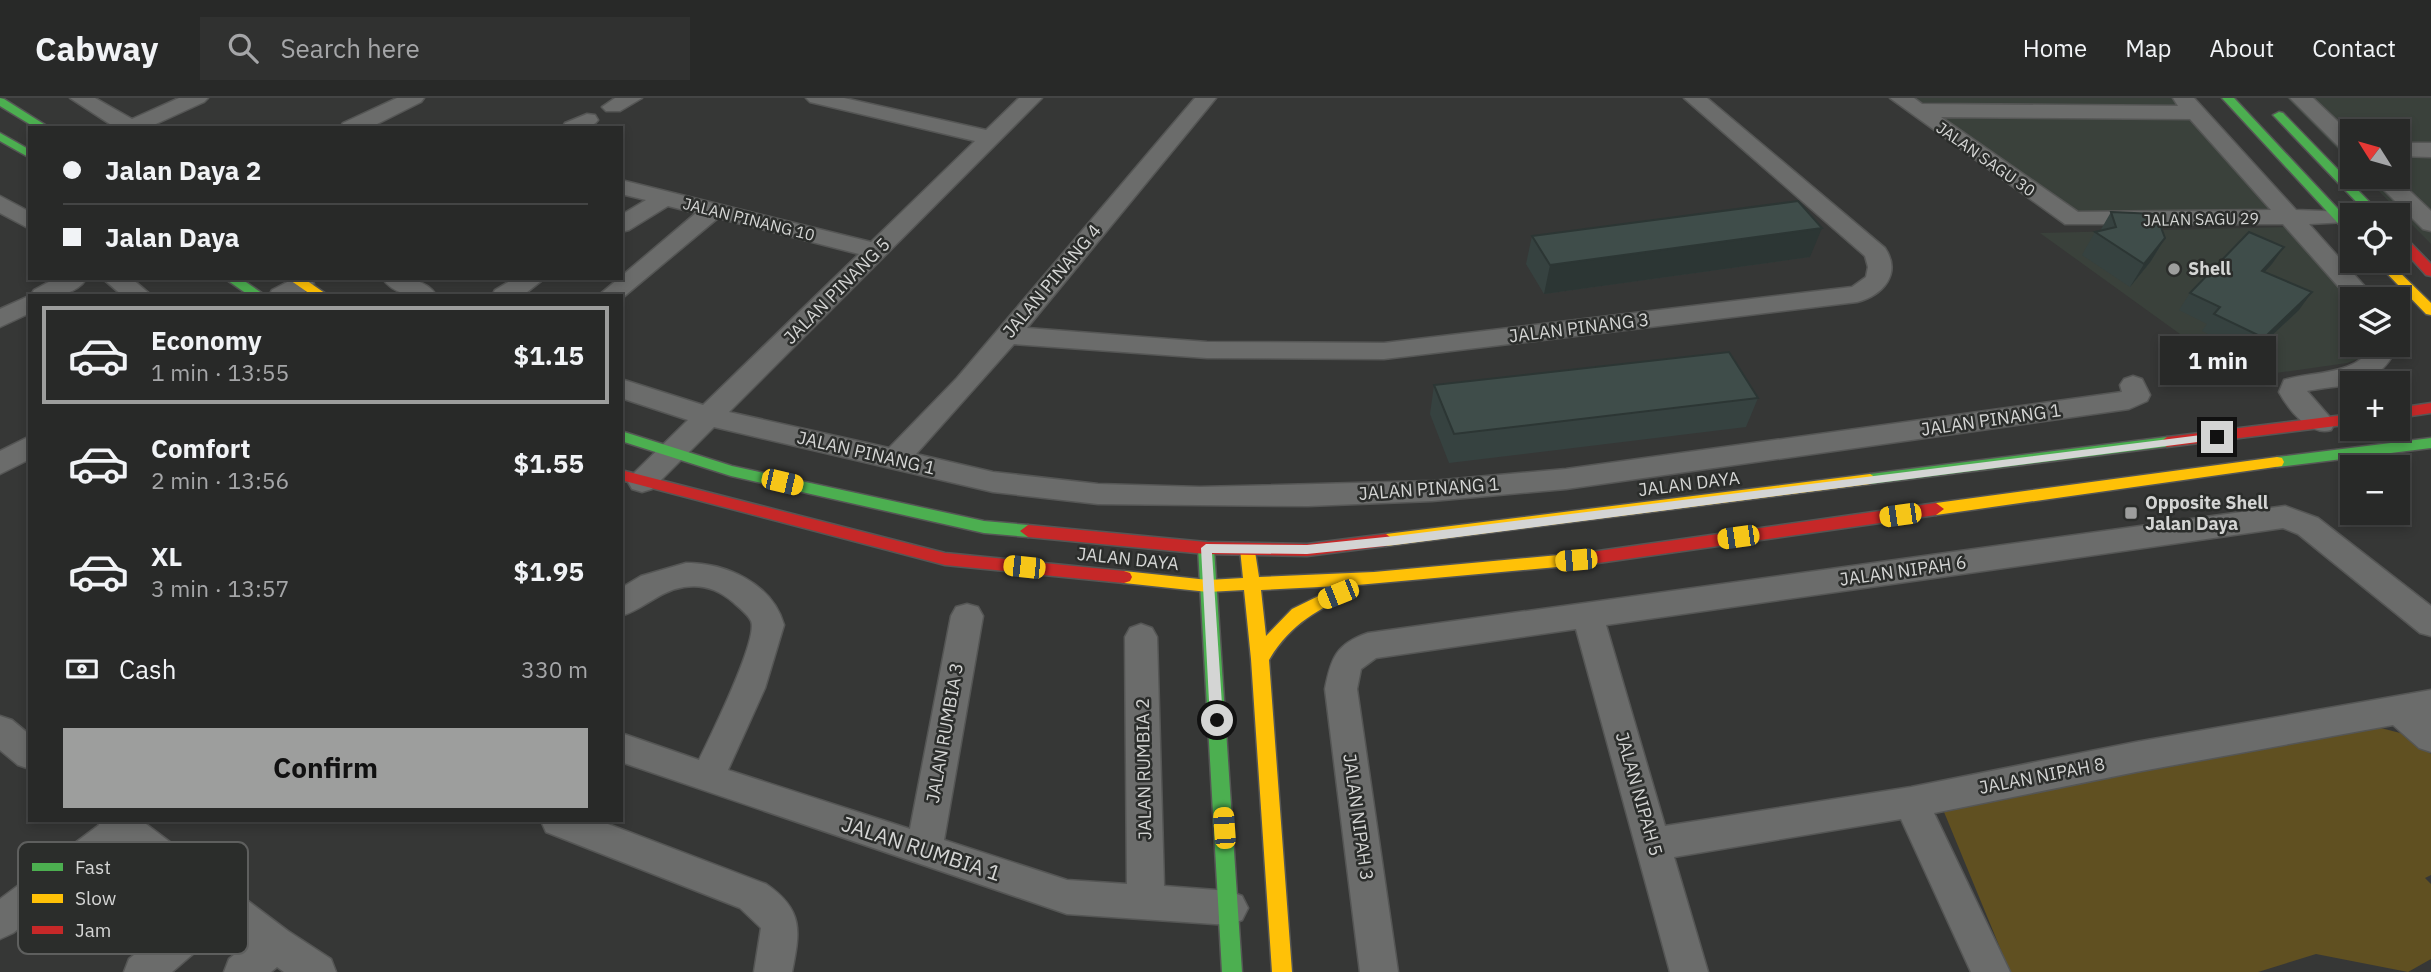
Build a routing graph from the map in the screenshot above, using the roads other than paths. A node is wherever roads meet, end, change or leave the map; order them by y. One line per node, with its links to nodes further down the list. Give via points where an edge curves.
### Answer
1 (80, 98): 16 (street)
2 (197, 98): 17 (street)
3 (414, 98): 18 (street)
4 (817, 98): 21 (street)
5 (1031, 98): 21 (street, JALAN PINANG 5)
6 (1206, 98): 61 (street, JALAN PINANG 4)
7 (1694, 98): 61 (street, JALAN PINANG 3, via 1871,248 1881,265 1877,282 1857,294 1384,351 1207,350)
8 (2228, 98): 35 (main road)
9 (2301, 98): 20 (street)
10 (0, 101): 15 (main road)
11 (1908, 104): 12 (street); 34 (street, JALAN SAGU 30)
12 (2100, 105): 13 (street)
13 (2188, 105): 33 (street)
14 (2271, 107): 23 (main road)
15 (41, 126)
16 (129, 126)
17 (133, 126)
18 (355, 126)
19 (0, 136): 26 (main road)
20 (2340, 136)
21 (990, 138): 43 (street, JALAN PINANG 5)
22 (2340, 149): 23 (street)
23 (2313, 150): 31 (main road)
24 (2410, 150): 25 (street)
25 (2431, 150)
26 (28, 154)
27 (623, 188): 29 (street, JALAN PINANG 10)
28 (2395, 189): 39 (street)
29 (665, 198): 32 (street, JALAN PINANG 10); 38 (street)
30 (0, 203): 36 (street)
31 (2364, 203)
32 (714, 210): 43 (street, JALAN PINANG 10); 57 (street)
33 (2287, 218): 34 (street, JALAN SAGU 29); 37 (street, JALAN SAGU 29); 51 (street)
34 (2073, 219)
35 (2340, 219)
36 (28, 221)
37 (2340, 223)
38 (623, 224)
39 (2431, 224)
40 (2410, 230): 41 (street)
41 (2431, 230)
42 (2410, 249): 44 (main road)
43 (877, 251): 67 (street, JALAN PINANG 5)
44 (2429, 269)
45 (2393, 273): 59 (main road)
46 (71, 280): 52 (street)
47 (117, 280): 53 (street)
48 (233, 280): 54 (main road)
49 (397, 280): 55 (street)
50 (530, 280): 56 (street)
51 (2352, 287)
52 (47, 294)
53 (137, 294)
54 (257, 294)
55 (422, 294)
56 (507, 294)
57 (612, 294)
58 (28, 304): 60 (street)
59 (2431, 311)
60 (0, 319)
61 (1007, 335): 75 (street, JALAN PINANG 4)
62 (2380, 357): 69 (street, via 2366,370 2293,386 2292,392)
63 (2133, 385): 75 (street, JALAN PINANG 1, via 2137,395 2129,400 1566,479 1432,491 1294,496 1098,494 993,482)
64 (623, 389): 67 (street, JALAN PINANG 1)
65 (2431, 408): 66 (main road)
66 (2410, 411)
67 (709, 417): 72 (street, JALAN PINANG 5); 75 (street, JALAN PINANG 1)
68 (2340, 421): 69 (main road, JALAN DAYA)
69 (2321, 424): 78 (main road, JALAN DAYA, via 1395,540 1307,550)
70 (623, 437): 72 (main road, JALAN DAYA)
71 (2431, 443): 73 (main road, JALAN DAYA)
72 (673, 453): 76 (street, JALAN PINANG 5); 77 (main road, JALAN DAYA, via 731,471 984,527)
73 (2331, 454): 74 (main road, via 2377,463); 79 (main road, JALAN DAYA, via 1576,560)
74 (2431, 459)
75 (894, 461)
76 (632, 479): 81 (main road, JALAN DAYA, via 945,559)
77 (1206, 548): 78 (main road, JALAN DAYA); 81 (main road)
78 (1248, 549): 80 (main road)
79 (1374, 578): 80 (main road, JALAN DAYA); 87 (main road, via 1286,618)
80 (1252, 584): 81 (main road, JALAN DAYA); 87 (main road)
81 (1208, 586): 104 (main road)
82 (623, 602): 94 (street, via 660,580 700,574 737,586 766,617 767,631 751,688)
83 (967, 616): 101 (street, JALAN RUMBIA 3)
84 (1588, 617): 85 (street, JALAN NIPAH 6, via 2285,517 2308,526); 88 (street, JALAN NIPAH 6, via 1368,646); 100 (street, JALAN NIPAH 5)
85 (2431, 624)
86 (1141, 637): 102 (street, JALAN RUMBIA 2)
87 (1260, 659): 114 (main road)
88 (1346, 662): 115 (street, JALAN NIPAH 3, via 1341,689)
89 (2415, 707): 91 (street); 95 (street, JALAN NIPAH 8)
90 (0, 730): 93 (street)
91 (2431, 738)
92 (623, 748): 94 (street, JALAN RUMBIA 1)
93 (28, 753)
94 (707, 778): 101 (street, JALAN RUMBIA 1)
95 (1911, 802): 100 (street, JALAN NIPAH 8); 117 (street)
96 (562, 822): 112 (street, via 753,896 773,908 781,927)
97 (120, 824): 98 (street); 99 (street)
98 (98, 842)
99 (144, 842)
100 (1653, 844): 116 (street, JALAN NIPAH 5)
101 (924, 849): 102 (street, JALAN RUMBIA 1, via 1067,897)
102 (1146, 901): 104 (street, JALAN RUMBIA 1)
103 (18, 906): 105 (street)
104 (1229, 908): 113 (main road)
105 (0, 921)
106 (248, 922): 107 (street)
107 (275, 944): 110 (street); 111 (street)
108 (164, 954): 109 (street)
109 (143, 972)
110 (243, 972)
111 (317, 972)
112 (773, 972)
113 (1232, 972)
114 (1282, 972)
115 (1379, 972)
116 (1689, 972)
117 (1991, 972)

